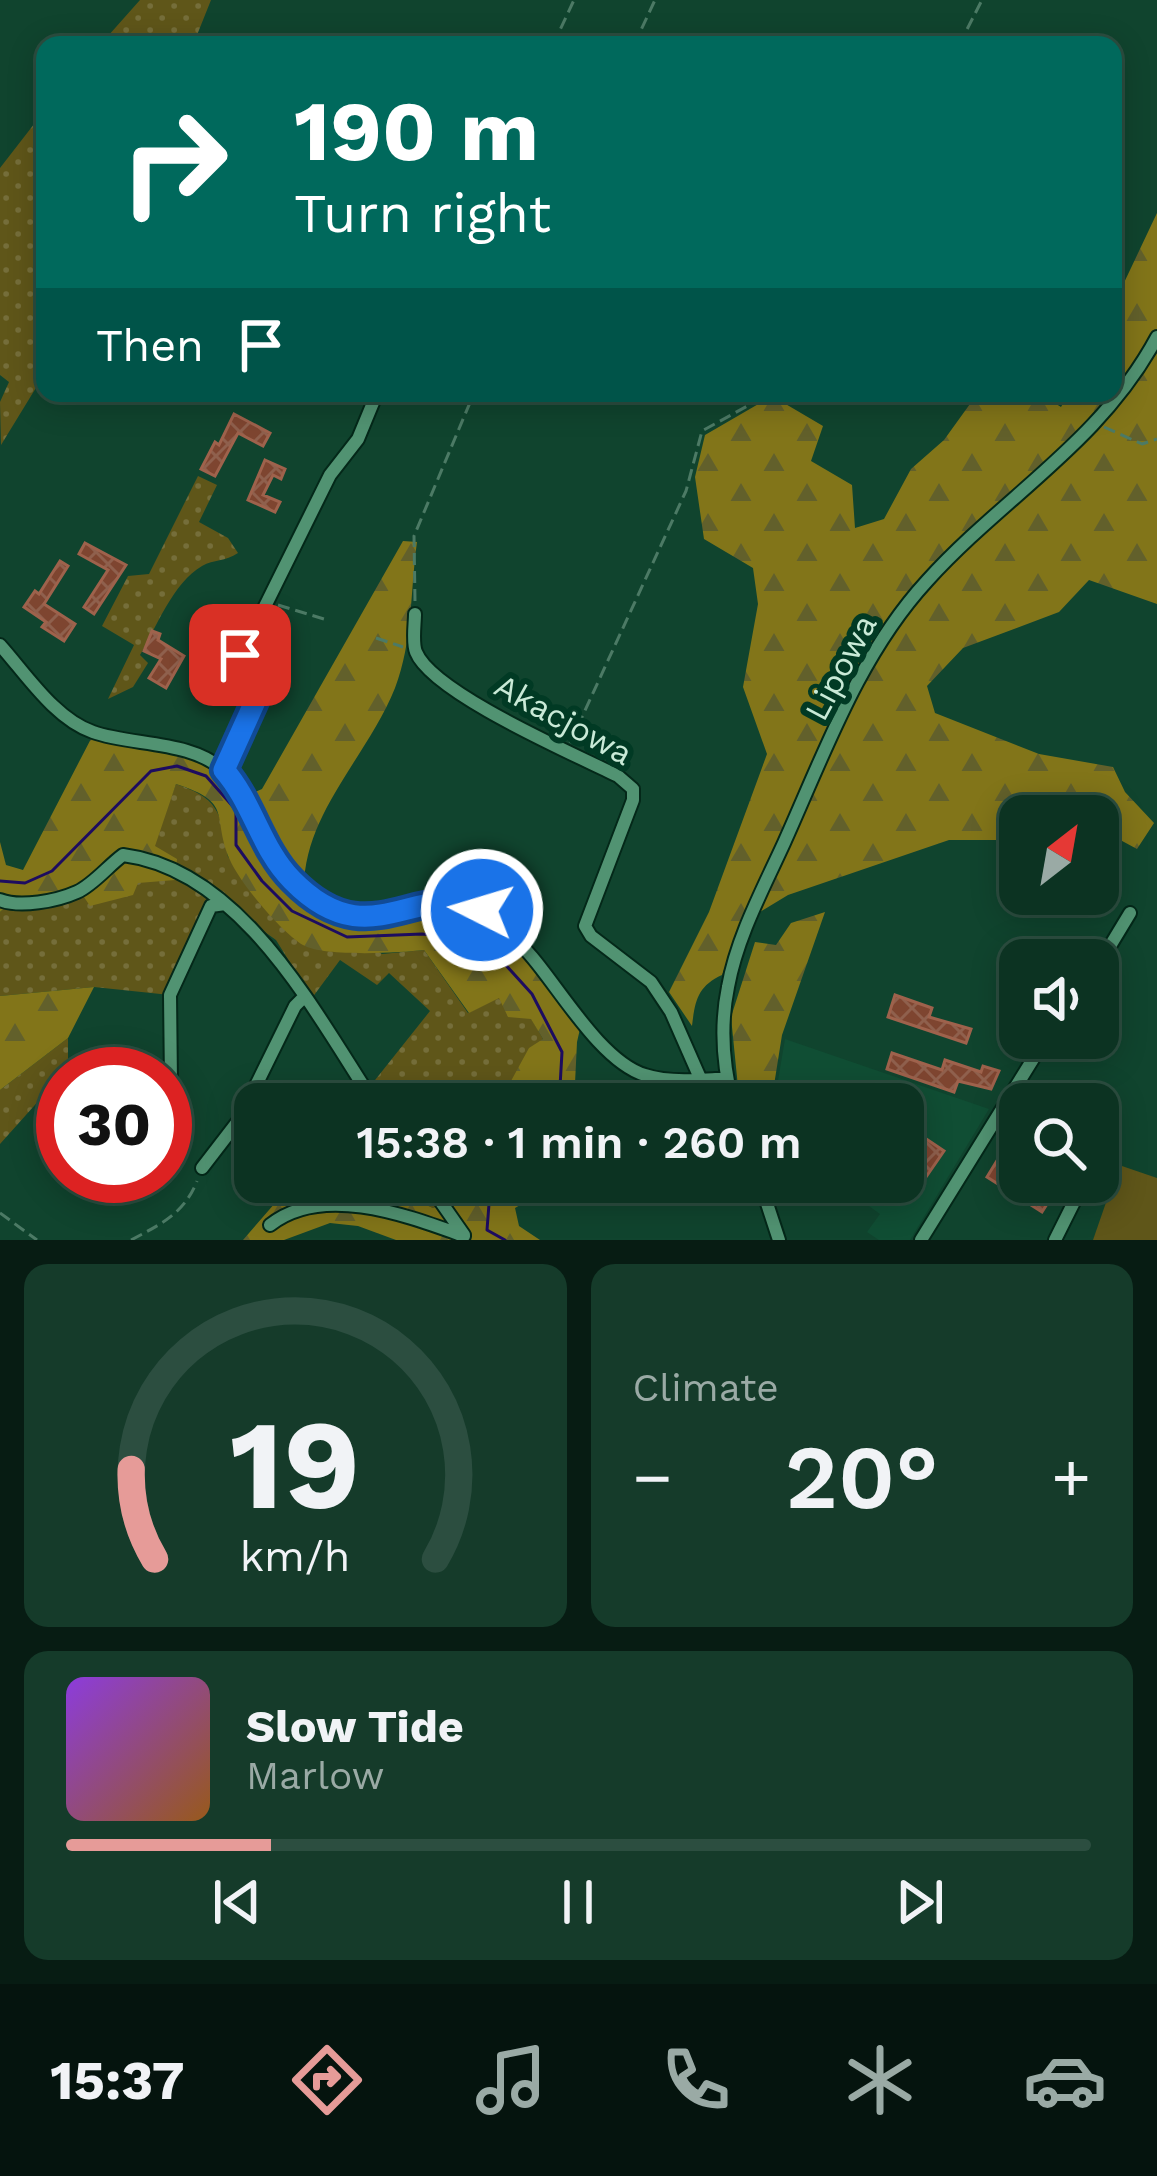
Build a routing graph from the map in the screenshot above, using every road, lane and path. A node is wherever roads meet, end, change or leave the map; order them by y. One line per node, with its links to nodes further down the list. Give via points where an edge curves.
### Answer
1 (574, 0): 4 (path)
2 (655, 0): 5 (path)
3 (982, 0): 6 (path)
4 (557, 36)
5 (638, 36)
6 (964, 36)
7 (1157, 337): 8 (street, Lipowa)
8 (1122, 392)
9 (373, 402): 15 (street)
10 (470, 402): 16 (path, via 414,536)
11 (755, 402): 21 (path, via 702,431 686,491)
12 (1114, 402): 13 (street, Lipowa)
13 (1098, 423): 14 (path, via 1142,444); 31 (street, Lipowa, via 934,574 870,656 739,946 724,1013)
14 (1157, 439)
15 (264, 607): 17 (path, via 282,604); 22 (street, via 237,663 257,697)
16 (415, 614): 20 (street)
17 (324, 619)
18 (376, 638): 20 (path)
19 (0, 645): 22 (street, via 84,728 192,754)
20 (416, 652): 21 (street, Akacjowa, via 468,697)
21 (566, 750): 30 (street, Akacjowa, via 633,789 585,926 651,982)
22 (224, 770): 30 (street, via 271,854 316,899 367,918 438,901 468,904 504,926 627,1066 648,1076)
23 (0, 900): 24 (street, via 81,891 123,855 149,858)
24 (226, 904): 27 (street, via 274,950); 28 (street, via 211,906 170,994)
25 (1130, 914): 26 (street)
26 (1115, 939)
27 (303, 998): 32 (street); 34 (street, via 239,1120)
28 (171, 1047)
29 (1033, 1059): 46 (street)
30 (700, 1078): 31 (street)
31 (727, 1078): 33 (street, Lipowa)
32 (361, 1083)
33 (728, 1083)
34 (202, 1168): 40 (path, via 190,1200)
35 (442, 1203): 41 (street)
36 (767, 1203): 45 (street)
37 (1074, 1203): 47 (street)
38 (0, 1213): 42 (path)
39 (270, 1225): 41 (street, via 313,1205 375,1209)
40 (146, 1232): 43 (path); 44 (path)
41 (466, 1238)
42 (37, 1240)
43 (131, 1240)
44 (140, 1240)
45 (779, 1240)
46 (921, 1240)
47 (1055, 1240)

